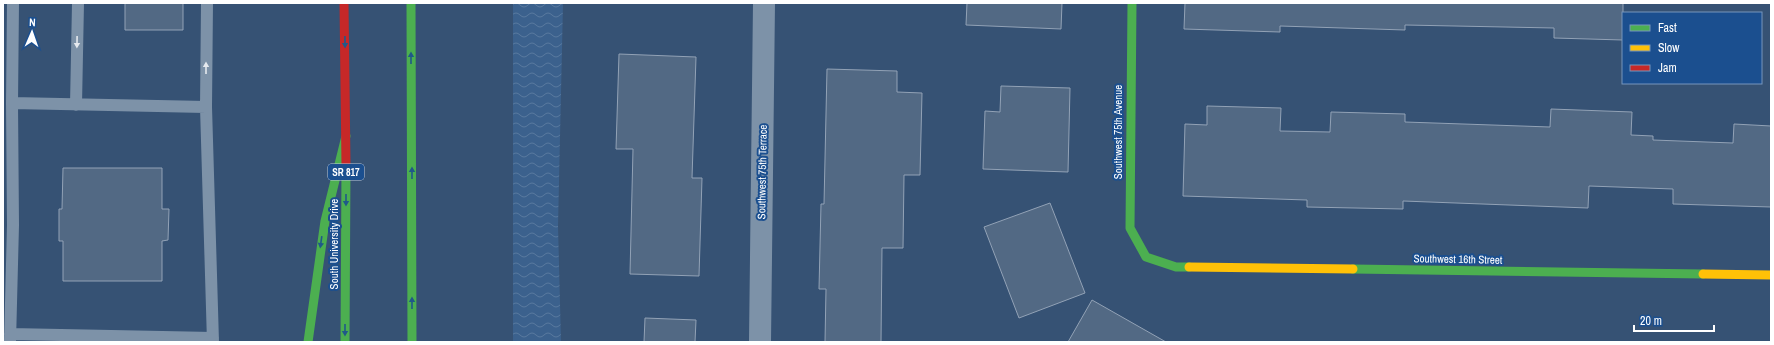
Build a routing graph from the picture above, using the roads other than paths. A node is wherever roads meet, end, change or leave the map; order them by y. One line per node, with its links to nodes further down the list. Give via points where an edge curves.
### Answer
1 (12, 3): 8 (lane)
2 (78, 3): 10 (lane, one-way to 10)
3 (206, 3): 11 (lane, one-way to 3)
4 (344, 3): 12 (main road, South University Drive / SR 817, one-way to 12)
5 (411, 3): 22 (main road, one-way to 5)
6 (764, 3): 23 (street, Southwest 75th Terrace)
7 (1132, 3): 15 (main road, Southwest 75th Avenue, via 1130,228)
8 (8, 57): 9 (lane)
9 (12, 102): 10 (lane); 13 (lane)
10 (76, 105): 11 (lane)
11 (206, 107): 19 (lane)
12 (346, 136): 20 (main road, one-way to 20, via 325,221); 21 (main road, South University Drive / SR 817, one-way to 21)
13 (8, 145): 14 (lane)
14 (8, 225): 17 (lane)
15 (1146, 257): 16 (main road, Southwest 16th Street, via 1176,267)
16 (1771, 275)
17 (7, 308): 18 (lane)
18 (10, 338): 19 (lane)
19 (213, 340)
20 (308, 342)
21 (345, 342)
22 (412, 342)
23 (760, 342)

